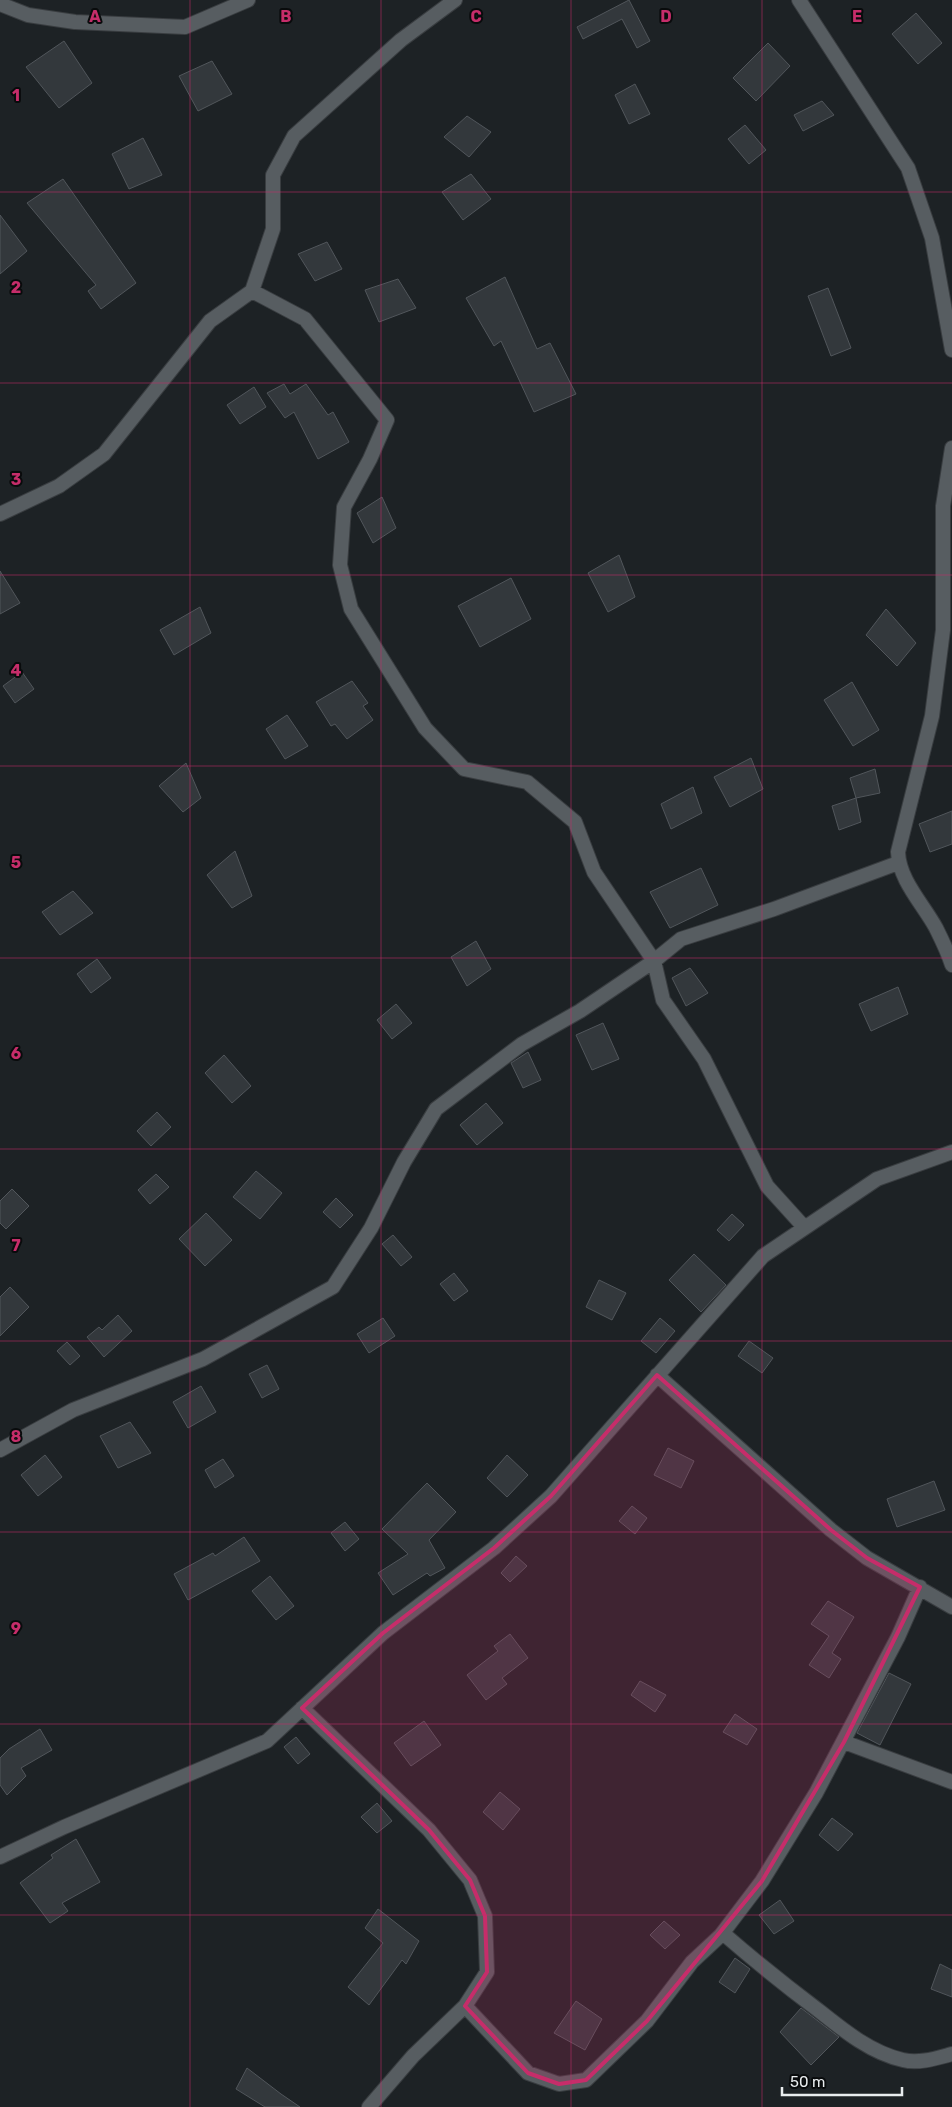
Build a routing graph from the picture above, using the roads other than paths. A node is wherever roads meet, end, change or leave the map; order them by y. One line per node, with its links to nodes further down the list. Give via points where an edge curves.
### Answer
1 (248, 0): 4 (street, via 185,27 76,22 28,15)
2 (455, 0): 5 (street, via 402,40 294,136 273,175 273,229)
3 (799, 0): 6 (street, via 908,168 932,238)
4 (0, 4)
5 (252, 291): 8 (street, via 210,321 104,454 59,486); 11 (street, via 305,319 387,420 344,507 340,565 351,609 425,728 464,770 527,782 574,822 594,872)
6 (952, 350)
7 (952, 448): 9 (street, via 943,506)
8 (0, 514)
9 (947, 537): 10 (street, via 943,630 932,716)
10 (898, 863): 11 (street, via 681,939); 12 (street, via 937,929)
11 (654, 961): 14 (street, via 663,1000 704,1059 767,1186); 16 (street, via 580,1011 522,1044 436,1109 404,1162 371,1228 333,1287 203,1359 73,1410)
12 (952, 965)
13 (952, 1152): 14 (street, via 877,1179)
14 (804, 1227): 15 (street, via 763,1256)
15 (658, 1375): 17 (street, via 830,1530 892,1574); 19 (street, via 544,1502 494,1548 382,1633)
16 (0, 1450)
17 (920, 1587): 18 (street); 20 (street)
18 (952, 1607)
19 (302, 1708): 22 (street, via 267,1741 46,1834); 24 (street, via 429,1830 470,1880 485,1916 487,1972)
20 (844, 1742): 21 (street); 23 (street, via 762,1881)
21 (952, 1782)
22 (0, 1857)
23 (721, 1935): 24 (street, via 692,1962 647,2021 586,2080 558,2084 528,2074); 25 (street, via 850,2035 877,2050 904,2061 929,2060)
24 (465, 2006): 26 (street, via 413,2056)
25 (952, 2054)
26 (369, 2107)

